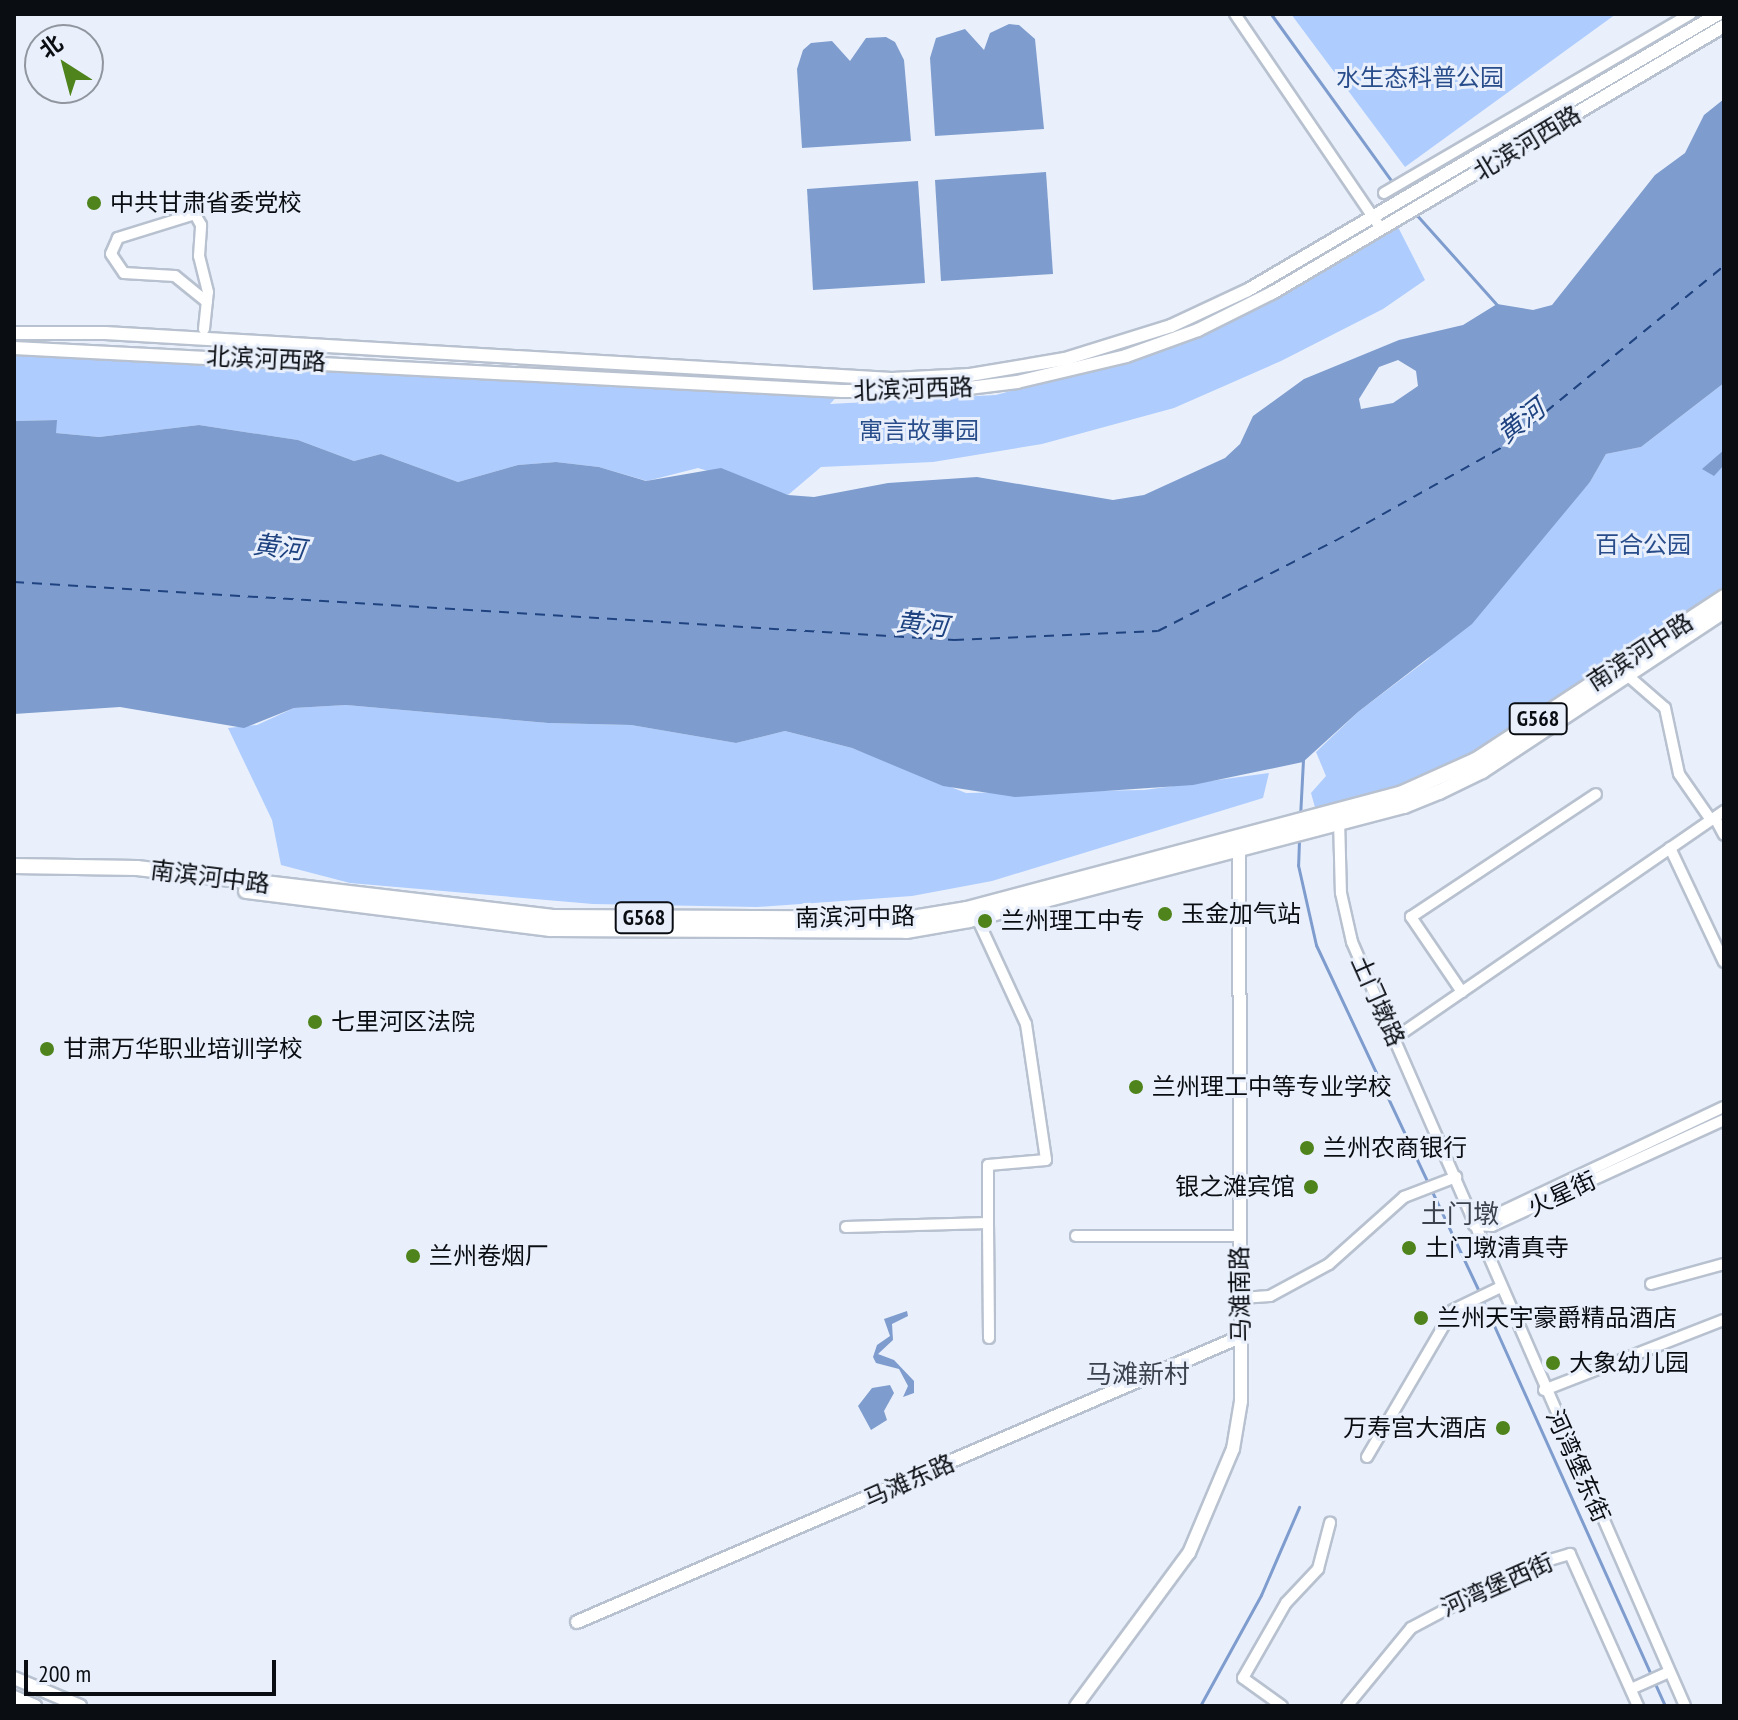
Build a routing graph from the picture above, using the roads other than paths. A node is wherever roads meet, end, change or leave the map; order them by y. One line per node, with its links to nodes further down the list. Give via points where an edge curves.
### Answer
1 (1235, 14): 6 (street)
2 (1690, 14): 5 (street)
3 (1718, 14): 6 (main road, 北滨河西路, via 1393,205)
4 (1724, 26): 6 (main road, 北滨河西路, via 1401,217)
5 (1384, 193)
6 (1377, 223): 9 (main road, 北滨河西路, via 1171,326 1065,359 970,375 892,379 105,333); 10 (main road, 北滨河西路, via 1198,330 1126,356 1031,379 944,391 842,391)
7 (207, 302): 7 (street, via 199,256 201,225 195,214 118,238 111,254 124,273 175,276); 8 (street)
8 (204, 329)
9 (14, 333)
10 (14, 348)
11 (1724, 597): 16 (highway, 南滨河中路 / G568, via 1476,760)
12 (1724, 611): 13 (highway, 南滨河中路 / G568)
13 (1627, 675): 15 (street, via 1665,708 1679,774); 16 (highway, 南滨河中路 / G568, via 1482,771 1404,806)
14 (1596, 794): 24 (street, via 1411,917)
15 (1717, 816): 17 (street); 19 (street)
16 (1339, 818): 18 (highway, 南滨河中路 / G568); 25 (street, 土门墩路, via 1341,893 1352,942)
17 (1724, 835)
18 (1239, 842): 20 (highway, 南滨河中路 / G568, via 906,919 551,917 137,868); 22 (highway, 南滨河中路 / G568); 33 (main road, 马滩南路)
19 (1670, 848): 23 (street); 24 (street)
20 (14, 866)
21 (14, 875): 22 (highway, 南滨河中路 / G568, via 134,877 550,929 906,931)
22 (977, 918): 29 (street, via 1026,1024 1046,1160 988,1165)
23 (1724, 962)
24 (1462, 992): 25 (street)
25 (1395, 1038): 28 (street, 土门墩路)
26 (1724, 1107): 30 (street, 火星街)
27 (1724, 1120): 30 (street, 火星街, via 1492,1226)
28 (1456, 1177): 30 (street, 土门墩路); 37 (street, via 1404,1197 1329,1264 1270,1296)
29 (988, 1223): 31 (street); 40 (street)
30 (1474, 1225): 36 (street, 河湾堡东街)
31 (846, 1227)
32 (1076, 1236): 33 (street)
33 (1239, 1236): 37 (main road, 马滩南路)
34 (1723, 1268): 35 (street)
35 (1651, 1284)
36 (1501, 1287): 41 (street, 河湾堡东街); 42 (street, via 1453,1310)
37 (1241, 1298): 39 (main road, 马滩南路)
38 (1724, 1320): 41 (street)
39 (1240, 1337): 44 (main road, 马滩东路); 51 (main road, 马滩南路, via 1241,1401 1233,1449 1206,1522 1162,1596)
40 (989, 1338)
41 (1544, 1390): 45 (street, 河湾堡东街)
42 (1367, 1457)
43 (1330, 1523): 52 (street, via 1318,1569 1286,1603 1243,1678)
44 (577, 1622)
45 (1669, 1672): 47 (street); 55 (street, 河湾堡东街)
46 (14, 1678): 50 (main road)
47 (1631, 1689): 53 (street, 河湾堡西街, via 1570,1554 1526,1567 1411,1628); 54 (street, 河湾堡西街)
48 (14, 1697): 49 (main road)
49 (35, 1706)
50 (80, 1706)
51 (1076, 1706)
52 (1282, 1706)
53 (1347, 1706)
54 (1638, 1706)
55 (1685, 1706)

